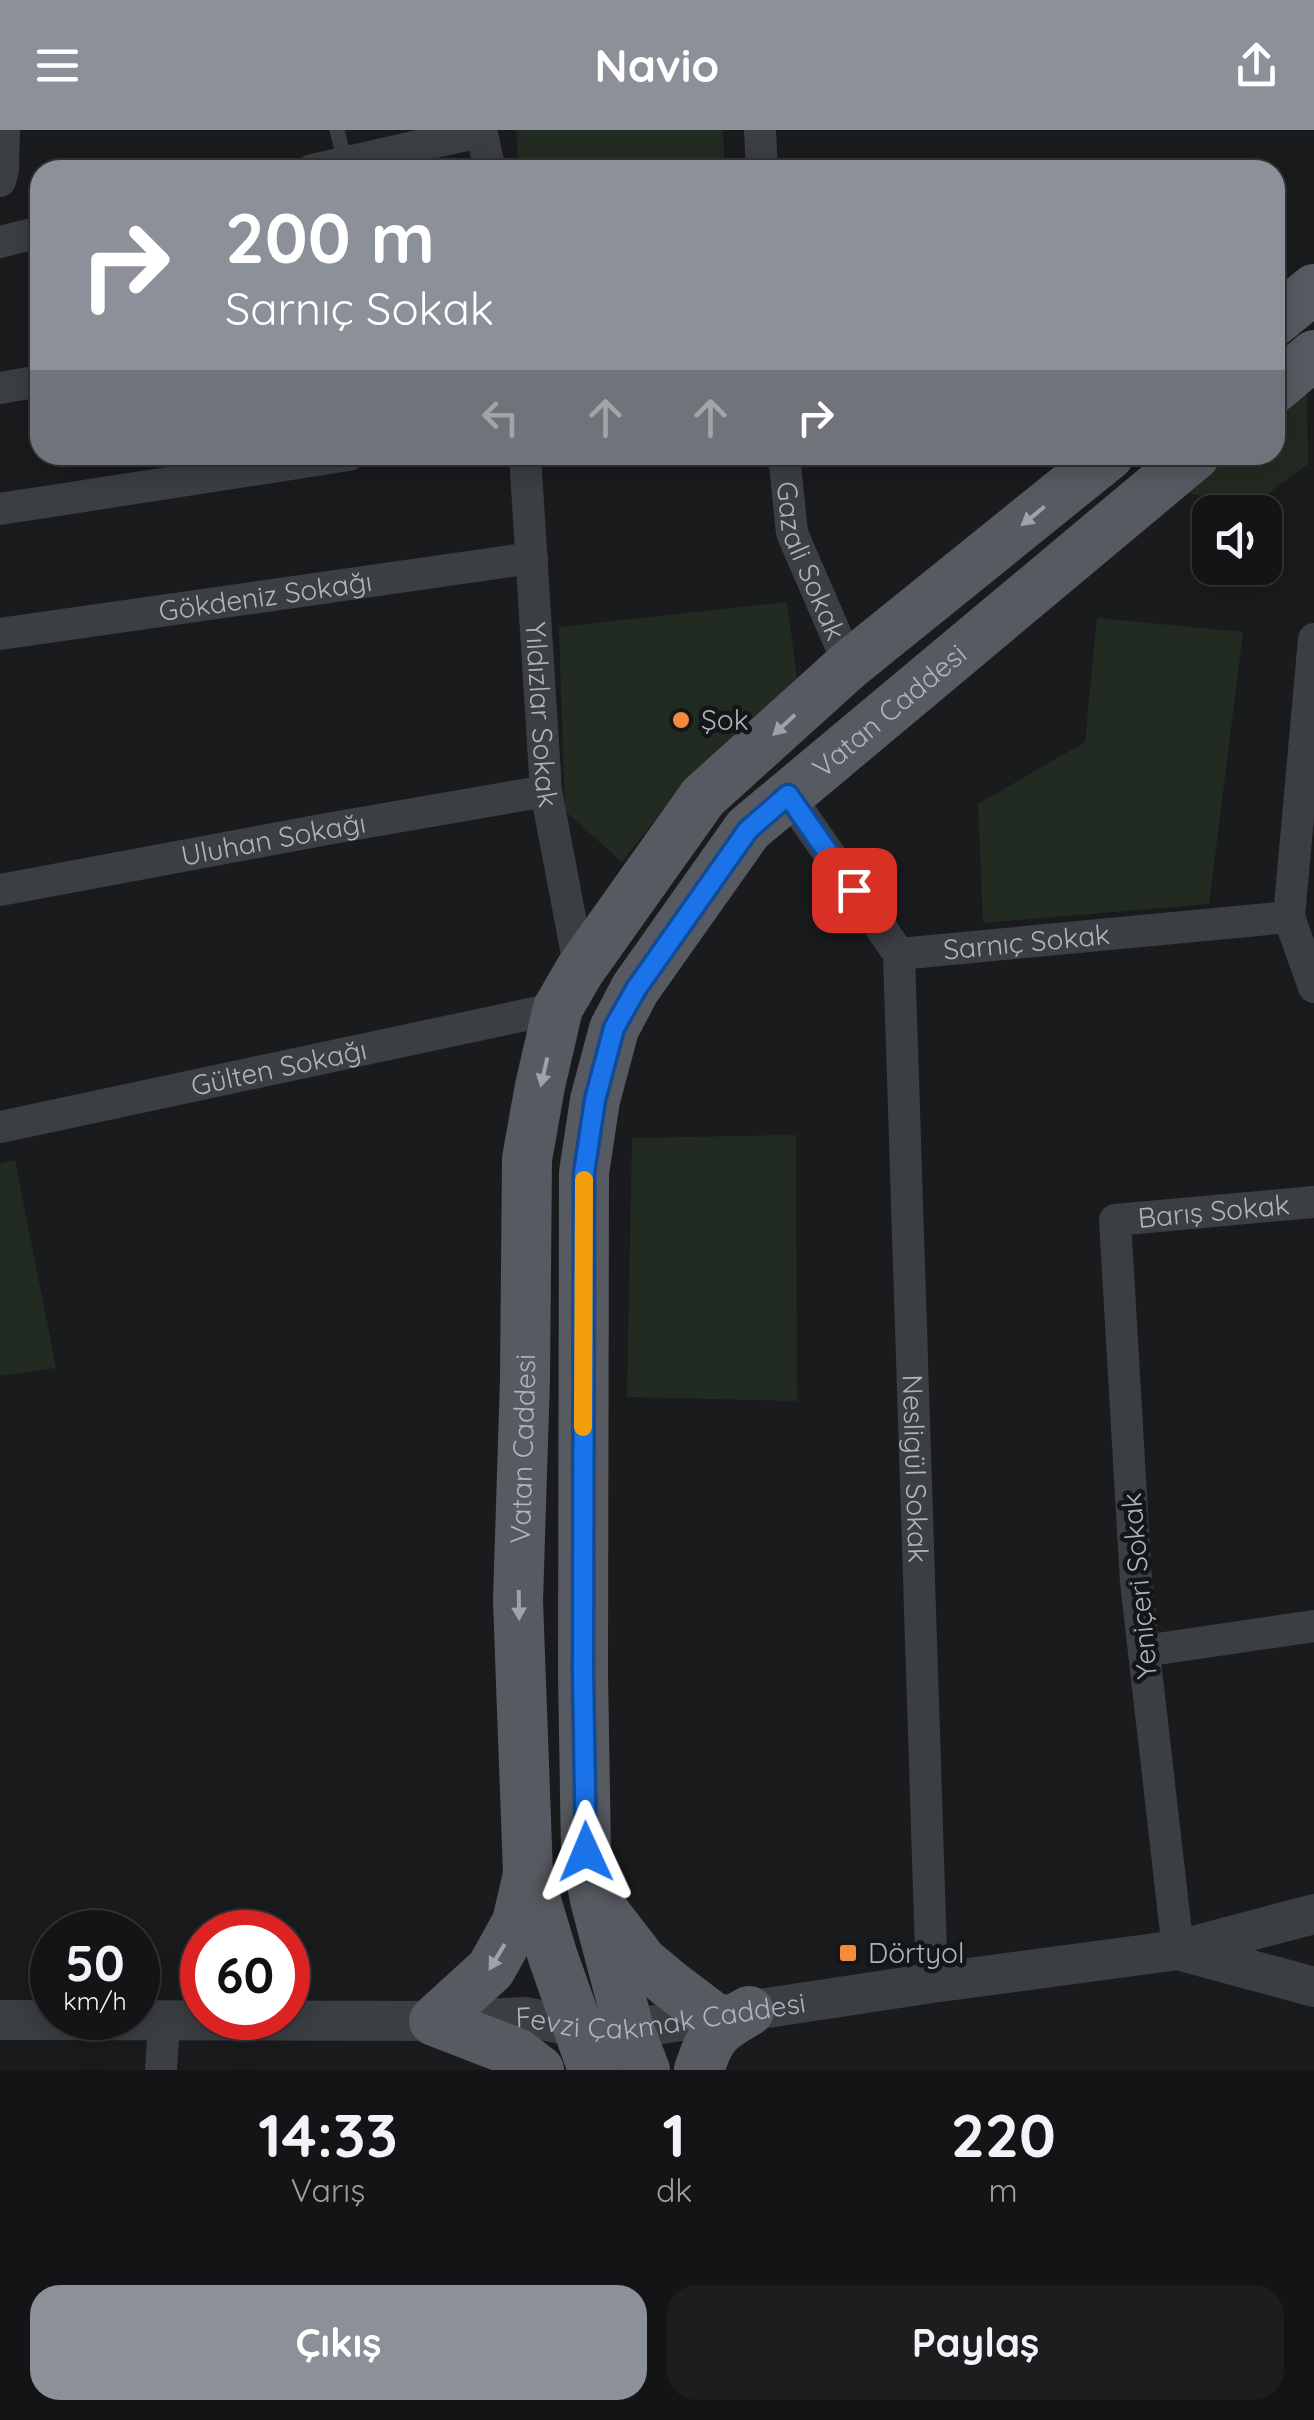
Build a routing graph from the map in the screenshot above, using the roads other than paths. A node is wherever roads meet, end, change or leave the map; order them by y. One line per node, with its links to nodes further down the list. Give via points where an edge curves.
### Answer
1 (4, 130): 9 (street)
2 (337, 130): 5 (lane)
3 (760, 130): 8 (street)
4 (480, 131): 6 (street); 7 (street)
5 (344, 160)
6 (354, 160)
7 (487, 160)
8 (762, 160)
9 (0, 181)
10 (30, 234): 11 (street)
11 (0, 242)
12 (1314, 289): 13 (main road)
13 (1285, 313)
14 (1314, 355): 15 (main road)
15 (1285, 380)
16 (30, 383): 17 (street)
17 (0, 388)
18 (284, 465): 23 (street)
19 (526, 465): 24 (street, Yıldızlar Sokak)
20 (785, 465): 27 (street, Gazali Sokak, via 792,534)
21 (1097, 465): 27 (main road, Vatan Caddesi, one-way to 27)
22 (1182, 465): 29 (main road, Vatan Caddesi)
23 (0, 508)
24 (532, 558): 25 (street, Gökdeniz Sokağı); 28 (street, Yıldızlar Sokak)
25 (0, 634)
26 (1314, 640): 31 (street)
27 (849, 664): 34 (main road, Vatan Caddesi, one-way to 34, via 704,796)
28 (546, 791): 30 (street, Uluhan Sokağı); 34 (street, Yıldızlar Sokak)
29 (788, 795): 32 (street); 41 (main road, Vatan Caddesi, via 748,830 636,989 614,1028 595,1100 584,1173 583,1654 586,1852)
30 (0, 890)
31 (1289, 917): 32 (street, Sarnıç Sokak); 33 (street)
32 (899, 954): 44 (street, Nesligül Sokak)
33 (1314, 987)
34 (569, 989): 35 (street, Gülten Sokağı); 40 (main road, Vatan Caddesi, one-way to 40, via 540,1086 528,1159 518,1600)
35 (0, 1127)
36 (1314, 1202): 37 (street, Barış Sokak)
37 (1115, 1220): 39 (street, Yeniçeri Sokak)
38 (1314, 1626): 39 (street)
39 (1144, 1651): 43 (street, Yeniçeri Sokak)
40 (528, 1874): 48 (main road, one-way to 48, via 517,1922 491,1968); 50 (main road, Vatan Caddesi)
41 (595, 1900): 46 (main road, via 643,1962 672,1986); 51 (main road, Vatan Caddesi)
42 (1314, 1914): 43 (street, Fevzi Çakmak Caddesi)
43 (1178, 1950): 44 (street, Fevzi Çakmak Caddesi); 45 (street)
44 (932, 1983): 46 (street, Fevzi Çakmak Caddesi)
45 (1314, 1987)
46 (731, 2014): 51 (street, Fevzi Çakmak Caddesi); 54 (main road, via 707,2044)
47 (0, 2020): 49 (street, Fevzi Çakmak Caddesi)
48 (434, 2020): 49 (street, Fevzi Çakmak Caddesi); 50 (street, Fevzi Çakmak Caddesi, via 526,2017); 53 (main road, via 517,2053)
49 (164, 2022): 52 (street)
50 (585, 2048): 51 (street, Fevzi Çakmak Caddesi)
51 (637, 2050)
52 (162, 2070)
53 (539, 2070)
54 (698, 2070)

